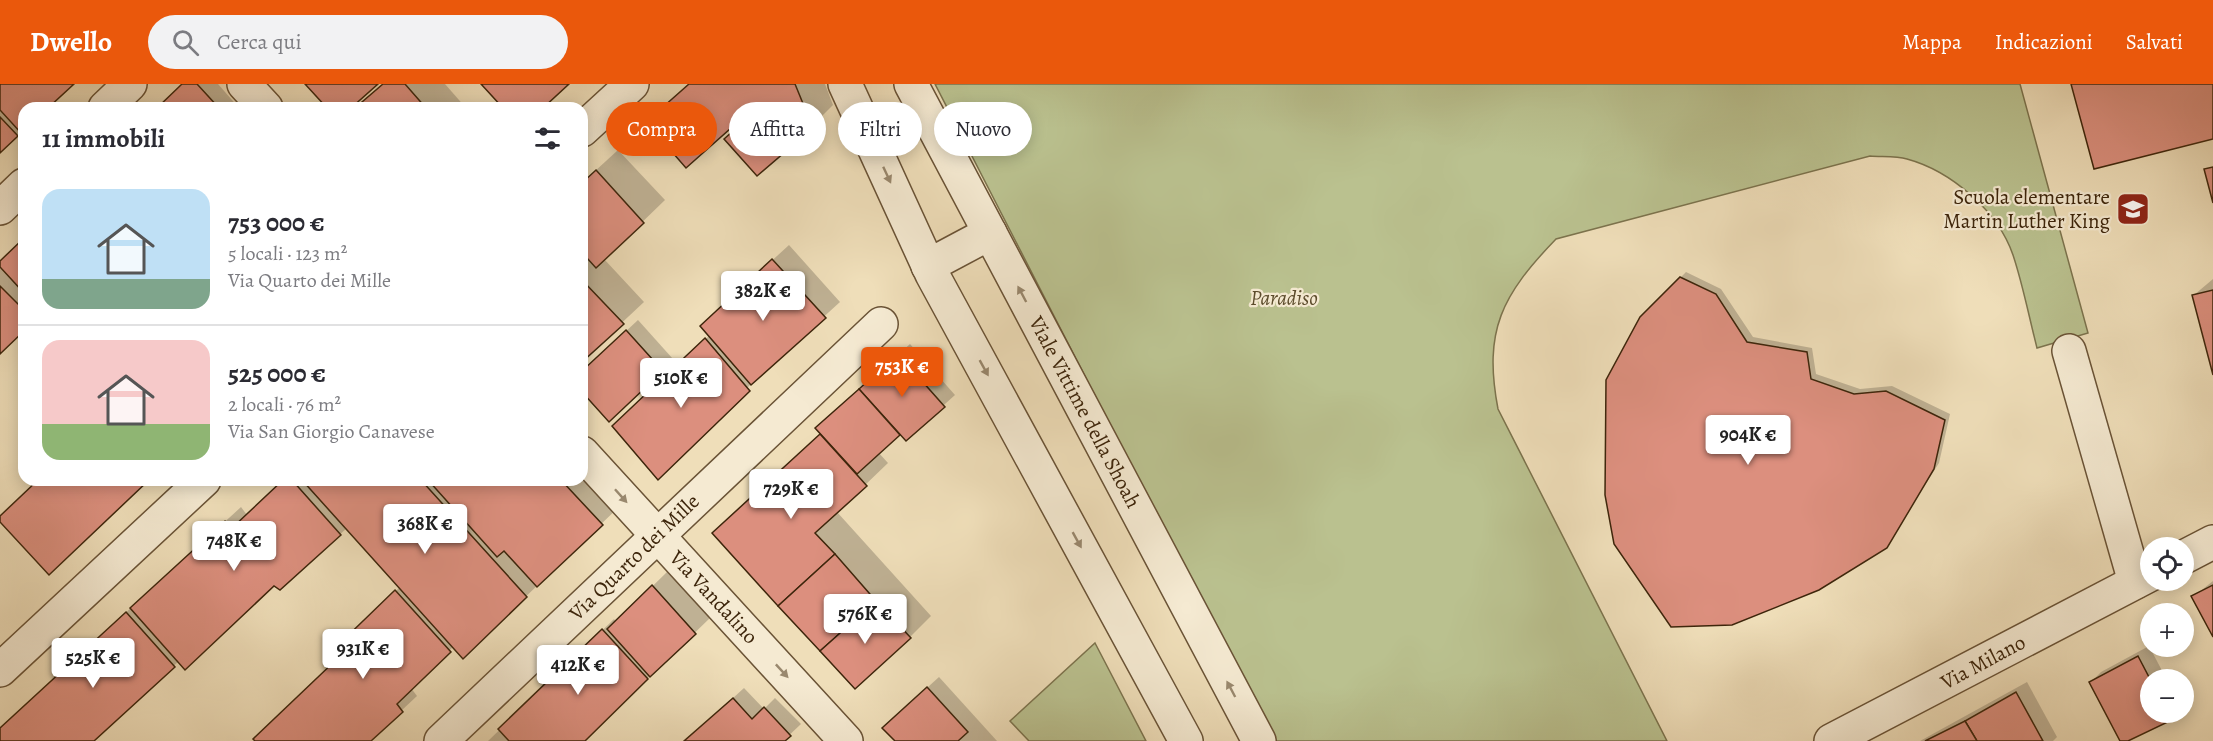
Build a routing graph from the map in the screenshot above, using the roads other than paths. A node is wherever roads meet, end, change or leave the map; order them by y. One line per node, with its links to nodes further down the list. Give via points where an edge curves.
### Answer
1 (130, 84): 6 (street)
2 (244, 84): 7 (street)
3 (632, 84): 8 (street)
4 (845, 84): 12 (street, one-way to 12)
5 (911, 84): 11 (street, Viale Vittime della Shoah)
6 (111, 102)
7 (260, 102)
8 (588, 124)
9 (18, 191): 10 (street)
10 (0, 208)
11 (990, 233): 12 (street); 26 (street, Viale Vittime della Shoah, one-way to 11)
12 (928, 266): 25 (street, one-way to 25)
13 (881, 324): 17 (street, Via Quarto dei Mille)
14 (2069, 351): 20 (street, Via Milano)
15 (588, 460): 17 (street, Via Vandalino, one-way to 17)
16 (198, 486): 22 (street)
17 (657, 536): 23 (street, Via Quarto dei Mille); 24 (street, Via Vandalino, one-way to 24)
18 (2213, 542): 19 (street)
19 (2194, 552)
20 (2140, 569)
21 (2140, 580): 27 (street, Via Milano)
22 (0, 670)
23 (441, 741)
24 (846, 741)
25 (1186, 741)
26 (1259, 741)
27 (1831, 741)

